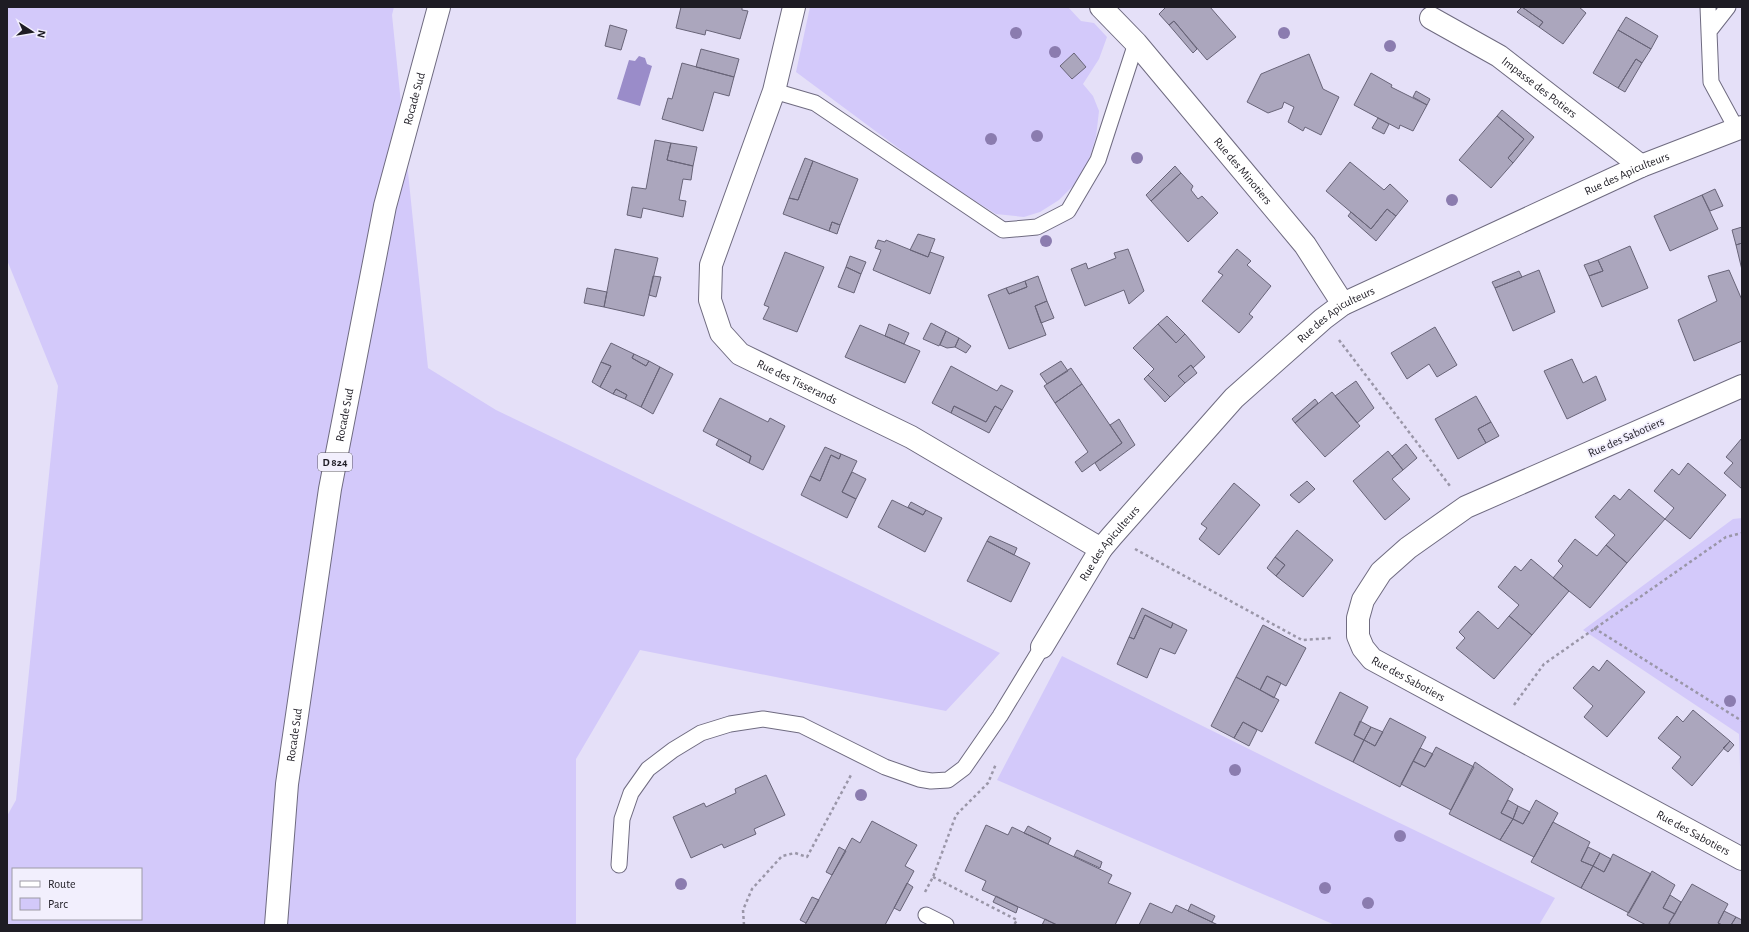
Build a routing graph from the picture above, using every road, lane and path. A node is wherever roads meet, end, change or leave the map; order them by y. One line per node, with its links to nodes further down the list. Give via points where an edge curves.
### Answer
1 (439, 7): 28 (street, Rocade Sud / D 824, via 385,206 330,490 287,784)
2 (794, 7): 9 (street, Rue des Tisserands)
3 (1101, 7): 8 (street, Rue des Minotiers)
4 (1708, 7): 7 (lane)
5 (1728, 7): 7 (lane)
6 (1431, 18): 11 (street, Impasse des Potiers, via 1499,56)
7 (1710, 30): 10 (lane, via 1711,82)
8 (1136, 43): 9 (lane, via 1098,160 1068,211 1037,227 1003,230 815,103); 12 (street, Rue des Minotiers, via 1305,245)
9 (774, 91): 17 (street, Rue des Tisserands, via 711,264 710,300 721,333 740,354 911,437)
10 (1739, 128): 11 (street, Rue des Apiculteurs)
11 (1641, 166): 12 (street, Rue des Apiculteurs)
12 (1344, 304): 13 (street, Rue des Apiculteurs)
13 (1323, 319): 15 (path); 17 (street, Rue des Apiculteurs, via 1234,398)
14 (1742, 386): 15 (street, Rue des Sabotiers)
15 (1466, 507): 19 (street, Rue des Sabotiers, via 1408,548 1381,572 1363,600 1358,618)
16 (1742, 533): 18 (path, via 1726,537)
17 (1106, 542): 19 (path, via 1302,640); 20 (street, Rue des Apiculteurs)
18 (1594, 628): 21 (path); 22 (path, via 1544,664)
19 (1358, 636): 22 (street, Rue des Sabotiers, via 1372,659)
20 (1042, 647): 23 (lane, via 1000,716 964,768 948,780 919,779)
21 (1742, 721)
22 (1495, 726): 24 (street, Rue des Sabotiers)
23 (861, 755): 25 (lane, via 801,725 763,719 730,724 701,733 648,769 631,793 622,819); 29 (path, via 807,857 795,853 782,856 752,889 743,910)
24 (1742, 859)
25 (620, 864)
26 (933, 877): 31 (path, via 1017,920)
27 (926, 915): 30 (lane)
28 (276, 925)
29 (744, 925)
30 (946, 925)
31 (1014, 925)

